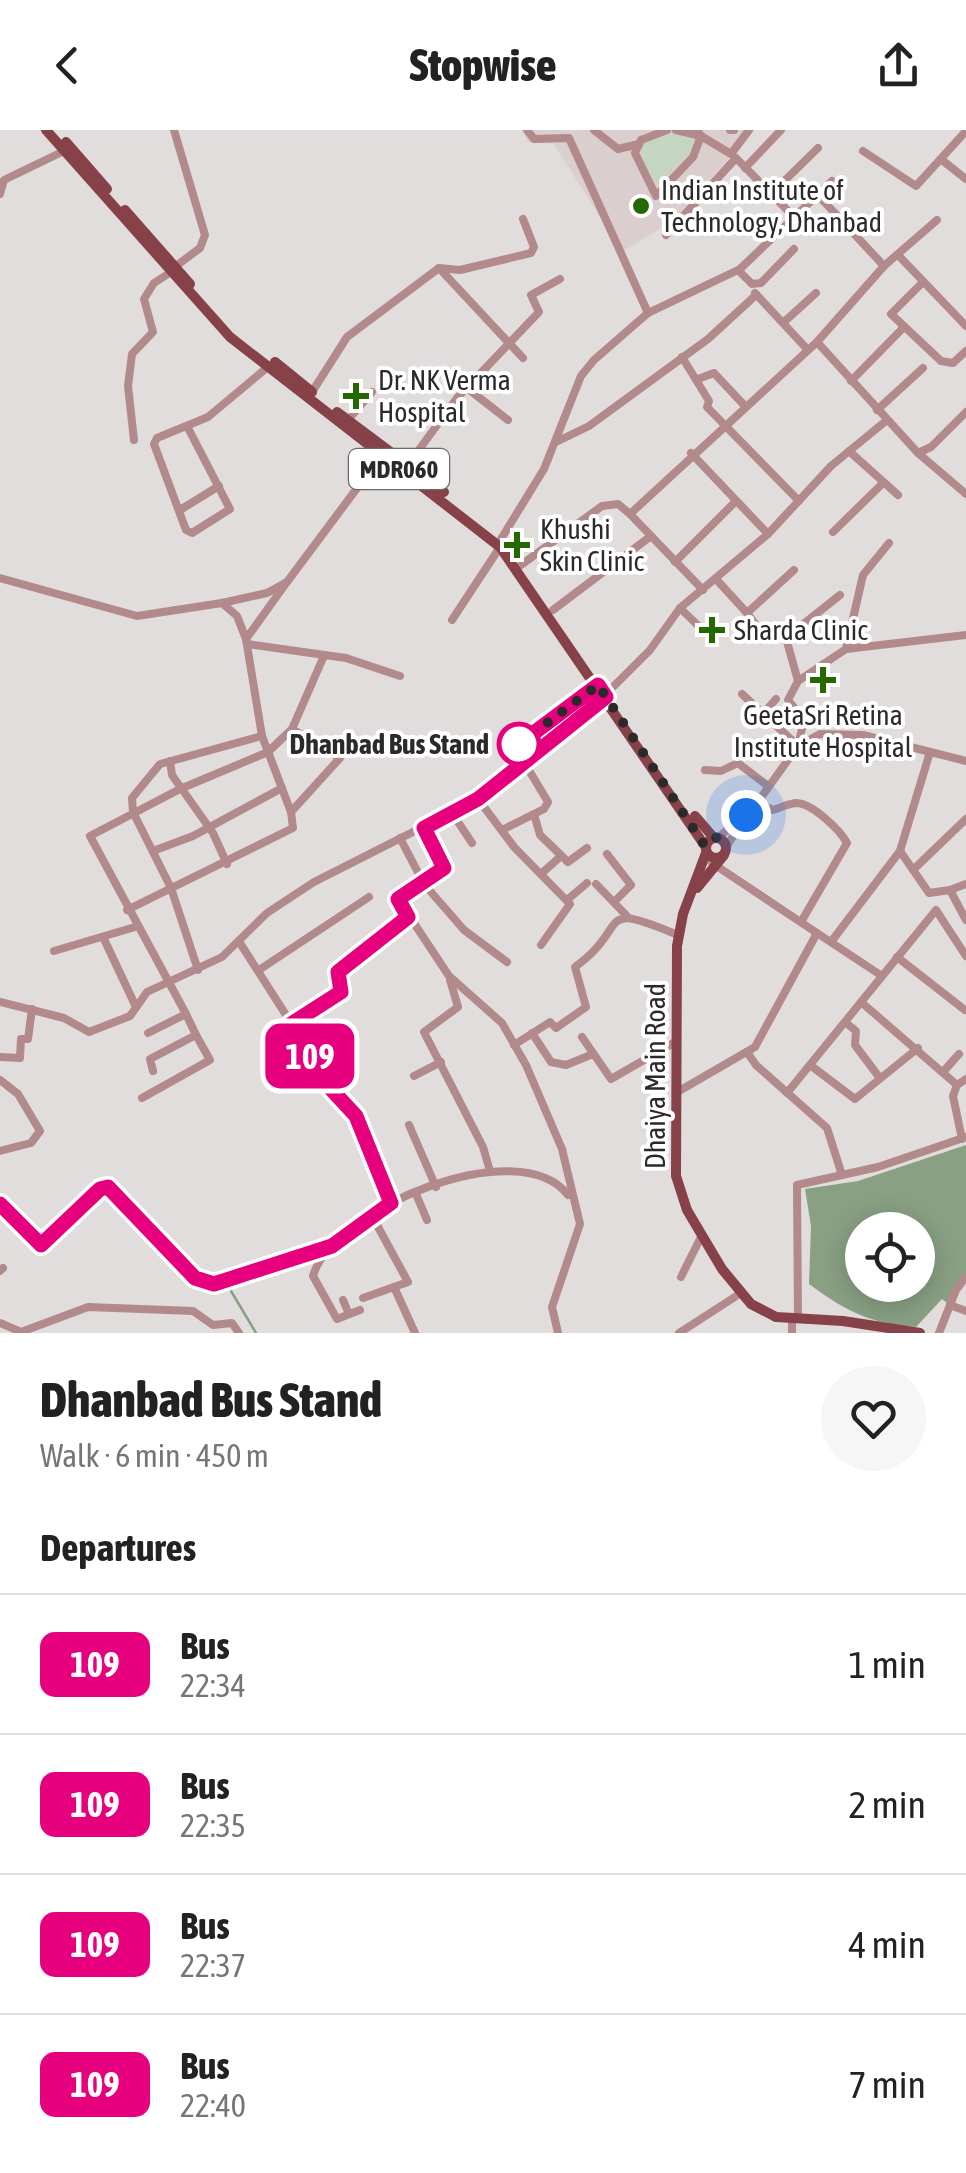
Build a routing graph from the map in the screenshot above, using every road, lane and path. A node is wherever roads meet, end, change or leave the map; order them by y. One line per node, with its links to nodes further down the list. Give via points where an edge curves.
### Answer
1 (46, 130): 14 (main road, MDR060)
2 (55, 130): 17 (main road, MDR060)
3 (174, 130): 32 (street, via 205,235 200,248)
4 (527, 130): 39 (street, via 534,139 569,138)
5 (594, 130): 12 (street, via 618,149)
6 (667, 130): 12 (street)
7 (676, 130): 11 (street)
8 (749, 130): 11 (street, via 730,154)
9 (781, 130): 18 (street)
10 (966, 131): 16 (street)
11 (698, 133): 12 (street, via 693,156 656,196 636,164)
12 (640, 144)
13 (818, 148): 22 (street)
14 (64, 151): 17 (main road, MDR060); 21 (street, via 4,180)
15 (863, 151): 16 (street, via 916,186)
16 (942, 160): 19 (street)
17 (79, 163): 32 (main road, MDR060)
18 (745, 168): 22 (street); 27 (street, via 736,158)
19 (966, 178)
20 (832, 181): 23 (street)
21 (0, 194)
22 (771, 194): 24 (street)
23 (818, 194): 24 (street); 30 (street)
24 (794, 218): 33 (street)
25 (523, 219): 31 (street, via 534,247 528,255 460,270)
26 (937, 220): 29 (street)
27 (666, 235)
28 (794, 250): 36 (street)
29 (898, 255): 30 (street); 35 (street)
30 (884, 266): 43 (street)
31 (439, 268): 44 (street); 54 (street, via 346,337)
32 (173, 269): 49 (main road, MDR060, via 214,322); 54 (main road, MDR060, via 229,328); 64 (street, via 144,299 154,332 132,354)
33 (740, 269): 36 (street); 39 (street)
34 (560, 280): 44 (street, via 531,295 540,312)
35 (922, 283): 41 (street, via 892,314); 42 (street)
36 (752, 284): 38 (street)
37 (816, 293): 40 (street)
38 (756, 295): 40 (street); 47 (street)
39 (648, 312): 65 (street, via 582,376)
40 (784, 322): 45 (street)
41 (904, 326): 46 (street, via 941,361 953,363); 52 (street)
42 (966, 326)
43 (818, 342): 45 (street); 52 (street)
44 (509, 343): 48 (street); 53 (street)
45 (808, 350): 56 (street)
46 (966, 351)
47 (682, 357): 51 (street); 65 (street, via 589,426)
48 (523, 358)
49 (268, 366): 63 (street); 69 (main road, MDR060)
50 (923, 368): 57 (street)
51 (698, 379): 56 (street, via 714,373); 62 (street, via 707,407)
52 (851, 381): 57 (street)
53 (467, 388): 60 (street); 70 (street)
54 (312, 392): 59 (main road, MDR060)
55 (372, 392): 59 (street)
56 (745, 406): 62 (street)
57 (877, 410): 61 (street)
58 (965, 415): 68 (street)
59 (348, 420): 70 (main road, MDR060)
60 (508, 420)
61 (887, 420): 66 (street); 68 (street)
62 (724, 424): 67 (street); 76 (street)
63 (187, 426): 72 (street); 77 (street, via 154,444)
64 (134, 440)
65 (556, 442): 82 (street)
66 (849, 452): 71 (street); 76 (street)
67 (691, 453): 75 (street); 78 (street)
68 (918, 453): 73 (street)
69 (382, 456): 70 (main road, MDR060); 89 (street)
70 (404, 468): 82 (main road, MDR060)
71 (882, 484): 74 (street); 79 (street)
72 (219, 486): 77 (street); 77 (street, via 230,506 226,515 192,533)
73 (964, 488)
74 (898, 495)
75 (736, 501): 80 (street); 84 (street)
76 (799, 501): 80 (street)
77 (180, 510)
78 (630, 514): 81 (street); 85 (street, via 618,504 602,506)
79 (833, 532)
80 (768, 534): 88 (street)
81 (652, 536): 84 (street); 94 (street)
82 (501, 543): 85 (main road, MDR060); 96 (street); 105 (main road, MDR060)
83 (889, 544): 101 (street, via 863,575)
84 (675, 562): 90 (street)
85 (521, 564): 94 (main road, MDR060)
86 (794, 570): 95 (street)
87 (0, 578): 92 (street, via 137,616)
88 (716, 579): 90 (street); 95 (street)
89 (286, 582): 92 (street); 99 (street)
90 (704, 590): 93 (street)
91 (840, 595): 104 (street, via 786,638)
92 (222, 603): 99 (street, via 237,616)
93 (680, 608): 100 (street); 106 (street)
94 (552, 610): 106 (main road, MDR060)
95 (747, 614): 97 (street)
96 (452, 620)
97 (759, 629)
98 (966, 635): 101 (street)
99 (247, 641): 102 (street); 111 (street)
100 (714, 641)
101 (846, 649): 104 (street)
102 (323, 658): 103 (street, via 346,658); 110 (street)
103 (400, 676)
104 (798, 682): 113 (street, via 788,700 804,720)
105 (598, 685): 106 (main road, MDR060); 112 (street)
106 (608, 694): 118 (street); 137 (main road, MDR060)
107 (742, 694): 109 (street)
108 (776, 699): 109 (street)
109 (763, 714): 113 (street)
110 (292, 728): 114 (street); 126 (street, via 340,758)
111 (262, 736): 114 (street); 116 (street)
112 (519, 744)
113 (798, 746): 115 (street, via 839,732); 120 (street)
114 (268, 752): 121 (street); 122 (street)
115 (930, 752): 117 (street); 140 (street)
116 (170, 761): 122 (street); 125 (street, via 135,791)
117 (966, 761)
118 (524, 762): 123 (street); 128 (street, via 548,802)
119 (706, 770): 120 (street, via 738,763)
120 (768, 786): 124 (street)
121 (282, 788): 126 (street); 131 (street)
122 (180, 789): 125 (street); 131 (street)
123 (478, 799): 127 (street); 133 (street)
124 (756, 803): 129 (street); 157 (street, via 774,810 804,805 847,843)
125 (133, 812): 138 (street); 153 (street, via 89,838)
126 (290, 812): 143 (street, via 290,830)
127 (452, 813): 132 (street); 135 (street)
128 (534, 814): 133 (street); 142 (street, via 540,834)
129 (746, 815): 137 (street); 139 (street)
130 (966, 819): 144 (street)
131 (209, 826): 138 (street); 143 (street)
132 (424, 828): 134 (street); 146 (street, via 445,865)
133 (502, 830): 145 (street)
134 (400, 838): 146 (street); 163 (street, via 266,913)
135 (472, 843)
136 (587, 848): 142 (street, via 568,862)
137 (711, 850): 139 (main road, Dhaiya Main Road); 139 (main road, MDR060); 157 (street); 160 (main road, Dhaiya Main Road)
138 (154, 851): 148 (street)
139 (725, 851)
140 (900, 851): 144 (street); 162 (street)
141 (607, 854): 152 (street, via 631,885)
142 (561, 856): 145 (street)
143 (228, 864): 148 (street)
144 (913, 870): 149 (street, via 931,894)
145 (542, 873): 151 (street)
146 (424, 884): 155 (street, via 398,899); 168 (street, via 456,922)
147 (966, 884): 149 (street)
148 (171, 888): 153 (street); 169 (street)
149 (950, 890): 156 (street)
150 (369, 897): 170 (street)
151 (567, 900): 152 (street, via 592,883); 164 (street, via 570,907)
152 (614, 902): 154 (street)
153 (127, 910): 158 (street)
154 (626, 915): 160 (street); 183 (street, via 575,967 586,1007 556,1028 550,1022)
155 (408, 917): 171 (street); 181 (street, via 338,972 341,992)
156 (966, 920)
157 (800, 922): 159 (street)
158 (135, 927): 161 (street); 173 (street)
159 (817, 933): 162 (street); 189 (street)
160 (678, 935): 186 (main road, Dhaiya Main Road)
161 (104, 939): 165 (street); 176 (street)
162 (831, 942): 172 (street)
163 (240, 943): 169 (street); 170 (street)
164 (541, 946)
165 (54, 951)
166 (966, 956): 167 (street, via 936,910)
167 (897, 957): 172 (street); 178 (street)
168 (507, 962)
169 (198, 970): 173 (street)
170 (259, 970): 181 (street)
171 (449, 976): 187 (street, via 497,1017); 193 (street, via 458,1007 424,1032)
172 (882, 976): 175 (street)
173 (168, 982): 176 (street, via 147,992); 179 (street)
174 (0, 1002): 177 (street)
175 (861, 1002): 180 (street); 188 (street)
176 (137, 1008): 177 (street, via 89,1032)
177 (32, 1009): 192 (street, via 20,1058)
178 (965, 1010)
179 (186, 1014): 182 (street); 184 (street)
180 (845, 1022): 194 (street); 198 (street)
181 (291, 1024): 212 (street, via 309,1051 306,1062 356,1116)
182 (148, 1033)
183 (532, 1033): 187 (street); 190 (street, via 551,1062 566,1065)
184 (196, 1035): 195 (street, via 150,1059); 203 (street, via 210,1060)
185 (582, 1037): 190 (street)
186 (677, 1041): 190 (street, via 611,1080); 201 (main road, Dhaiya Main Road)
187 (514, 1044): 211 (street, via 562,1150)
188 (918, 1048): 196 (street); 198 (street)
189 (747, 1052): 201 (street); 202 (street)
190 (593, 1054)
191 (959, 1054): 196 (street)
192 (0, 1057)
193 (441, 1062): 197 (street); 207 (street)
194 (810, 1065): 198 (street, via 855,1099); 202 (street)
195 (153, 1071)
196 (942, 1072): 200 (street)
197 (414, 1076)
198 (880, 1077)
199 (0, 1080): 206 (street, via 18,1094 40,1131 31,1143)
200 (962, 1082): 205 (street, via 953,1096)
201 (678, 1091): 216 (main road, Dhaiya Main Road, via 676,1176)
202 (787, 1093): 208 (street, via 827,1128)
203 (142, 1098)
204 (409, 1125): 209 (street)
205 (964, 1138): 208 (street)
206 (0, 1150)
207 (490, 1171): 209 (street); 211 (street, via 545,1178)
208 (842, 1175): 229 (street, via 795,1189)
209 (436, 1187): 210 (street)
210 (416, 1194): 212 (street); 215 (street)
211 (574, 1202): 235 (street, via 579,1230 552,1307)
212 (391, 1203): 214 (street)
213 (0, 1204): 217 (street, via 41,1245 108,1187 195,1278 214,1284)
214 (371, 1214): 217 (street); 220 (street, via 408,1282)
215 (427, 1220)
216 (702, 1235): 218 (street); 222 (main road, Dhaiya Main Road)
217 (332, 1246): 228 (street, via 313,1282 337,1319)
218 (681, 1276)
219 (966, 1277): 221 (street)
220 (394, 1287): 223 (street); 234 (street)
221 (962, 1288): 225 (street)
222 (741, 1294): 229 (main road, Dhaiya Main Road, via 766,1314); 232 (street)
223 (363, 1298)
224 (343, 1300): 228 (street)
225 (950, 1305): 227 (street); 238 (street)
226 (360, 1310): 228 (street)
227 (966, 1311)
228 (350, 1314)
229 (795, 1320): 231 (main road, Dhaiya Main Road); 236 (street)
230 (0, 1323): 233 (street, via 21,1332 74,1310 102,1307 193,1311 212,1325 232,1322)
231 (882, 1330): 237 (main road, Dhaiya Main Road)
232 (684, 1332)
233 (239, 1333)
234 (415, 1333)
235 (558, 1333)
236 (792, 1333)
237 (920, 1333)
238 (939, 1333)

